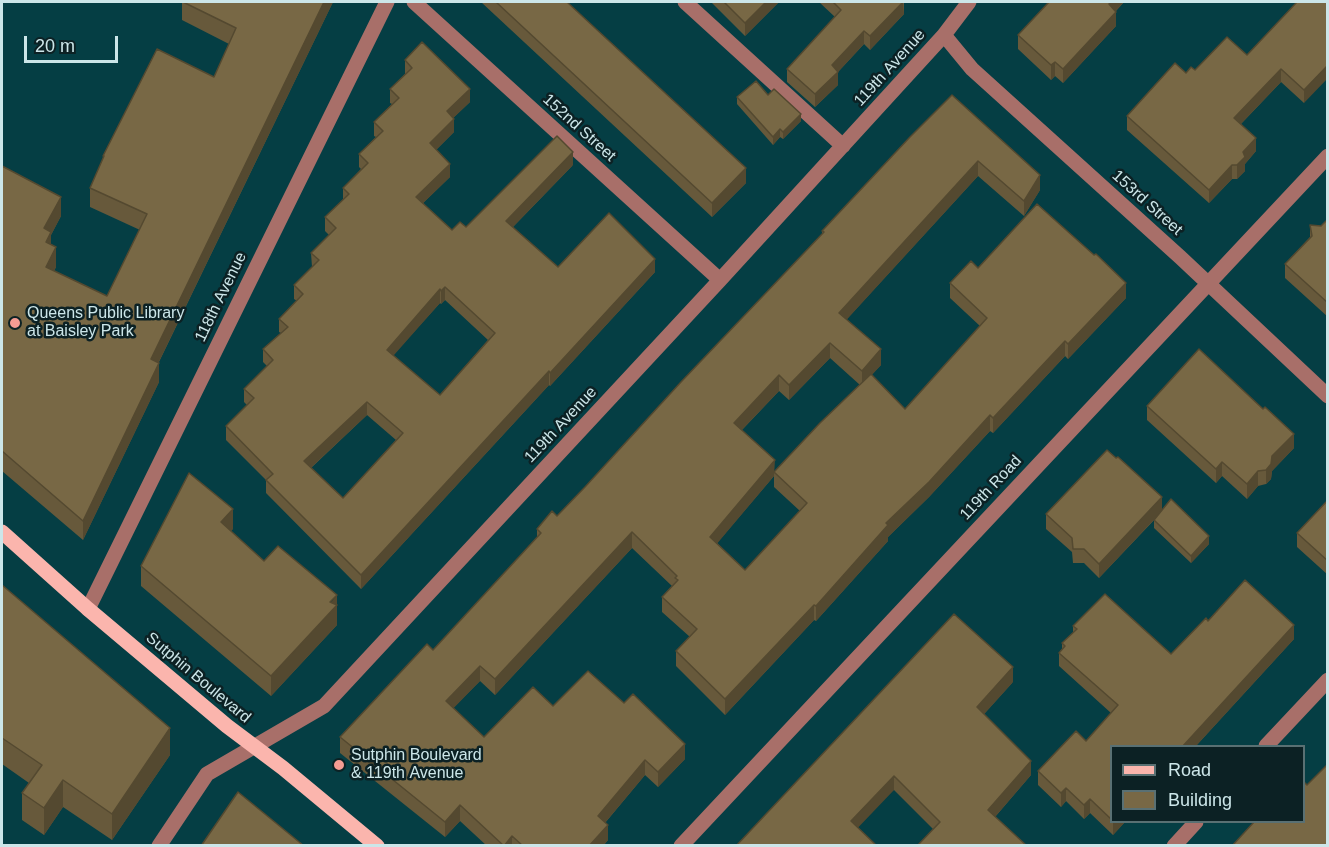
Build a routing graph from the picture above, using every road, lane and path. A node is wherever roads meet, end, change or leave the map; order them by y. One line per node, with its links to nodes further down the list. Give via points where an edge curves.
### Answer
1 (387, 2): 12 (street, 118th Avenue)
2 (414, 2): 8 (street, 152nd Street)
3 (685, 2): 6 (street)
4 (961, 4): 5 (street, 119th Avenue)
5 (944, 35): 6 (street, 119th Avenue); 9 (street, 153rd Street, via 972,69)
6 (843, 146): 8 (street, 119th Avenue)
7 (1328, 156): 9 (street, 119th Road)
8 (720, 280): 15 (street, 119th Avenue, via 324,706)
9 (1207, 284): 10 (street, 153rd Street); 19 (street, 119th Road)
10 (1328, 396)
11 (2, 532): 12 (main road, Sutphin Boulevard)
12 (88, 609): 15 (main road, Sutphin Boulevard)
13 (1328, 680): 14 (street)
14 (1268, 745)
15 (253, 746): 17 (street, 119th Avenue, via 207,774); 18 (main road, Sutphin Boulevard)
16 (1195, 823): 20 (street)
17 (159, 846)
18 (377, 846)
19 (681, 846)
20 (1174, 846)

